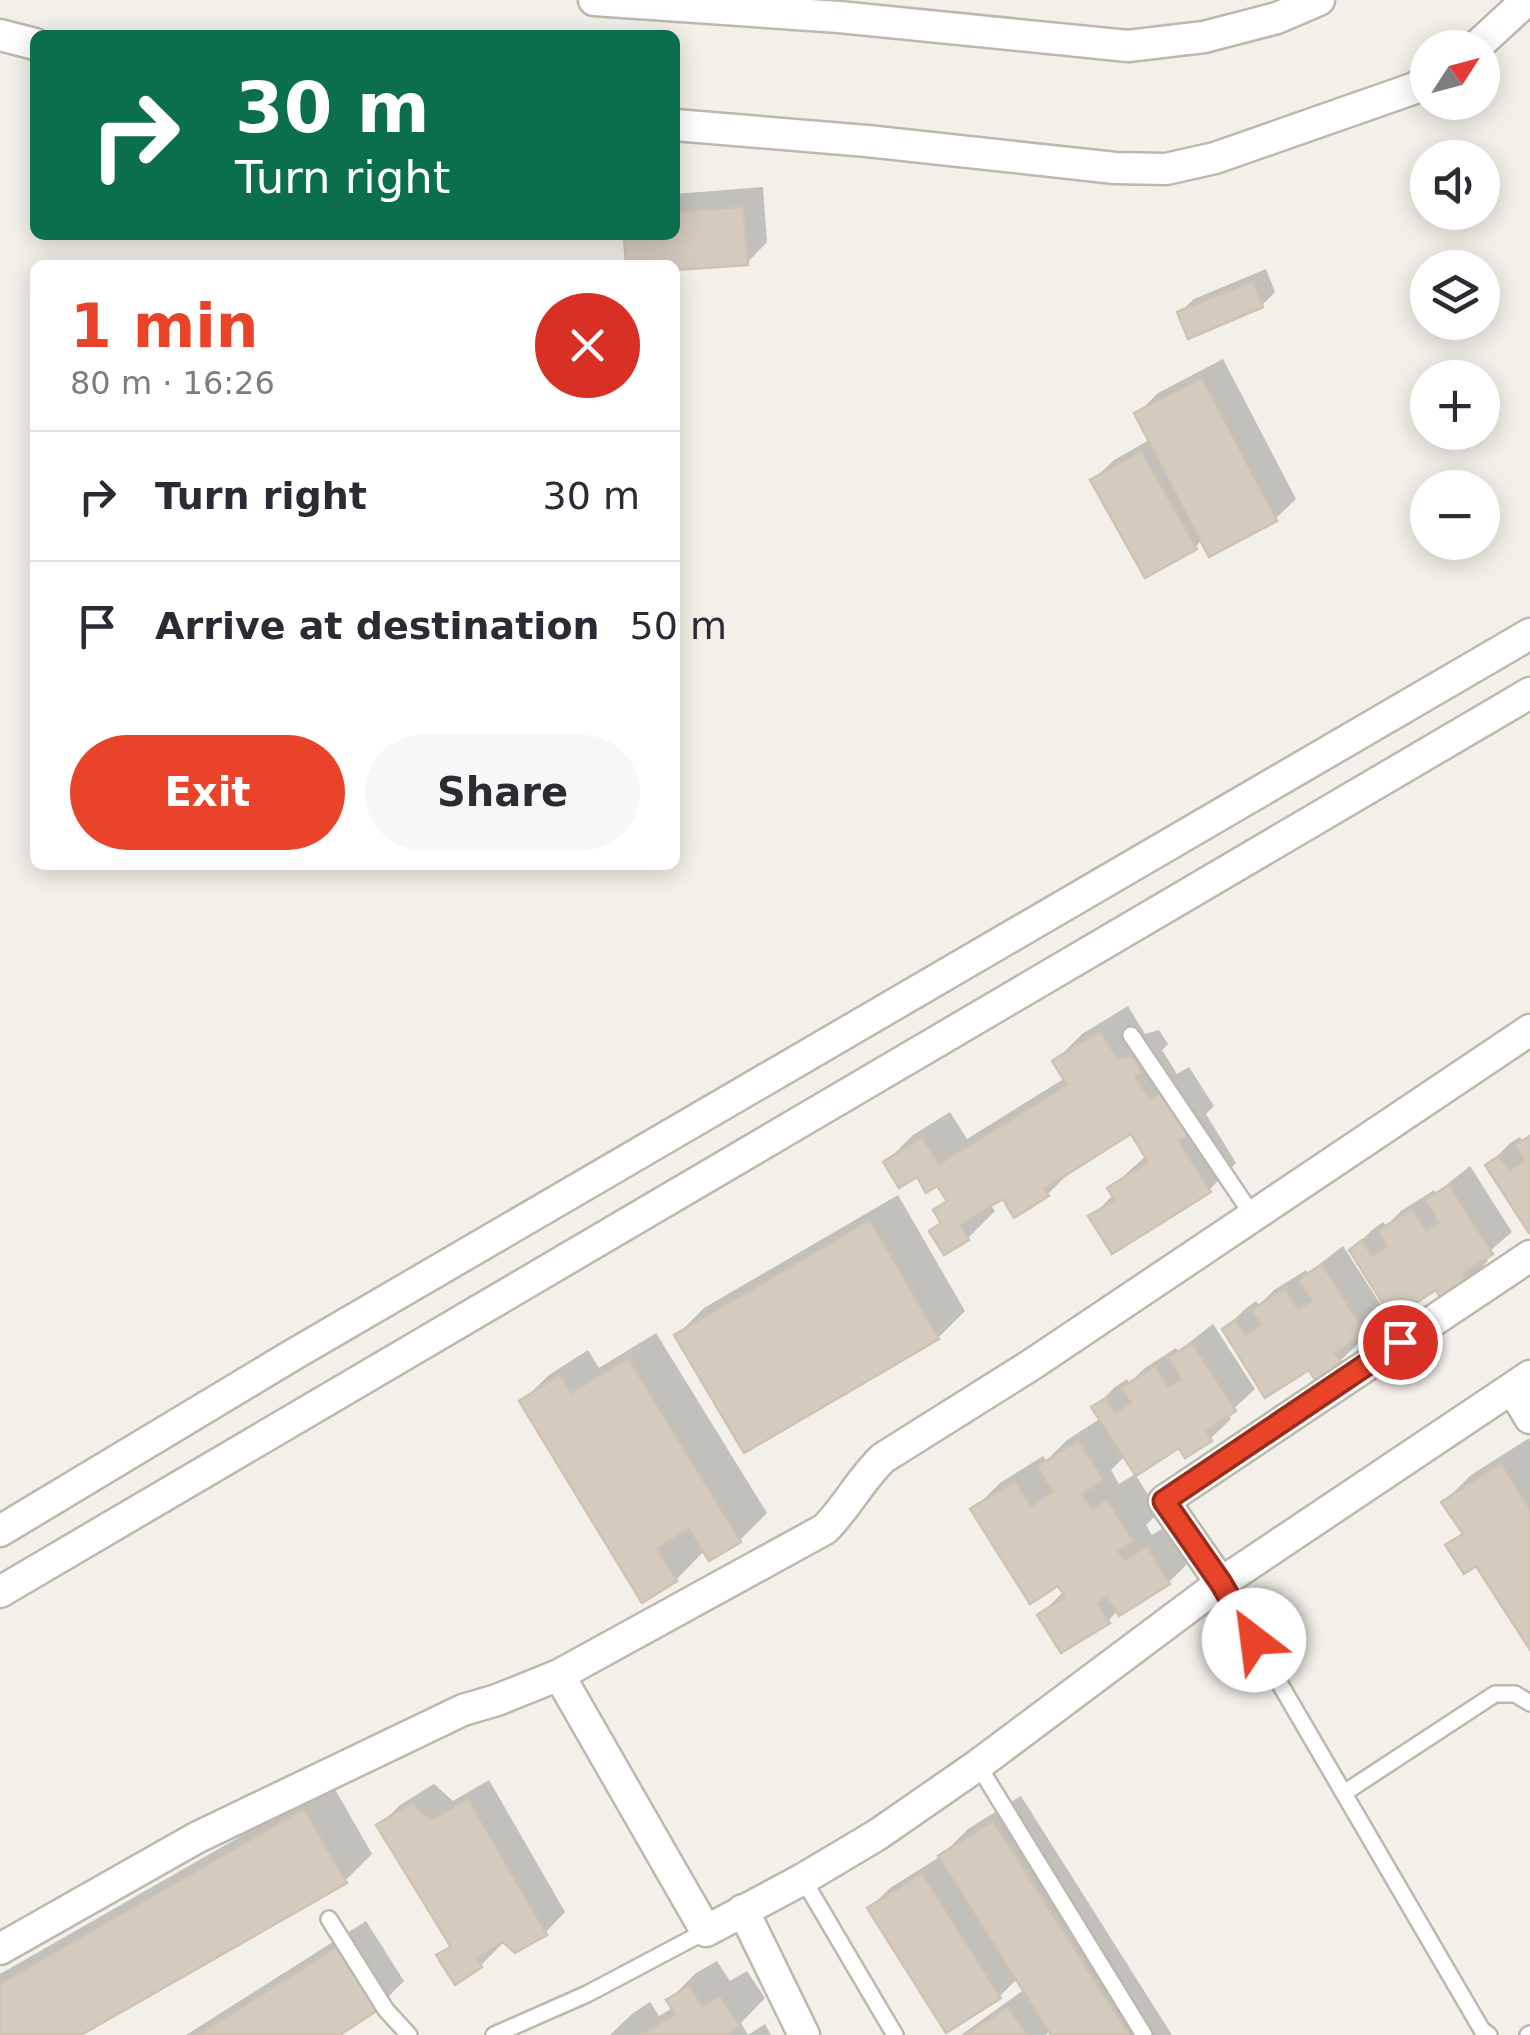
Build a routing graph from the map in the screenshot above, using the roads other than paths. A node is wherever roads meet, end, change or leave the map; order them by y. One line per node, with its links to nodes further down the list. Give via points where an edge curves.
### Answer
1 (594, 0): 2 (street, via 1128,46 1204,37)
2 (1319, 0)
3 (1527, 0): 4 (street)
4 (1494, 30)
5 (0, 35): 6 (street)
6 (30, 43)
7 (1410, 90): 8 (street, via 1215,158 1166,168)
8 (680, 125)
9 (1530, 634): 17 (street)
10 (1530, 694): 19 (street)
11 (1530, 1030): 13 (street)
12 (1130, 1035): 13 (lane)
13 (1252, 1216): 20 (street, via 883,1458 824,1529)
14 (1530, 1256): 18 (street, via 1164,1501)
15 (1521, 1382): 16 (street); 18 (street)
16 (1530, 1418)
17 (0, 1530)
18 (1221, 1583): 22 (street); 23 (lane)
19 (0, 1592)
20 (560, 1674): 27 (street); 28 (street, via 464,1710 214,1830)
21 (1530, 1703): 23 (lane, via 1515,1694 1494,1694)
22 (978, 1765): 24 (street); 33 (lane)
23 (1344, 1793): 34 (lane)
24 (803, 1879): 25 (street); 32 (lane)
25 (743, 1910): 27 (street); 31 (street)
26 (329, 1919): 29 (lane)
27 (706, 1931): 30 (lane)
28 (0, 1949)
29 (408, 2035)
30 (495, 2035)
31 (804, 2035)
32 (895, 2035)
33 (1144, 2035)
34 (1488, 2035)

